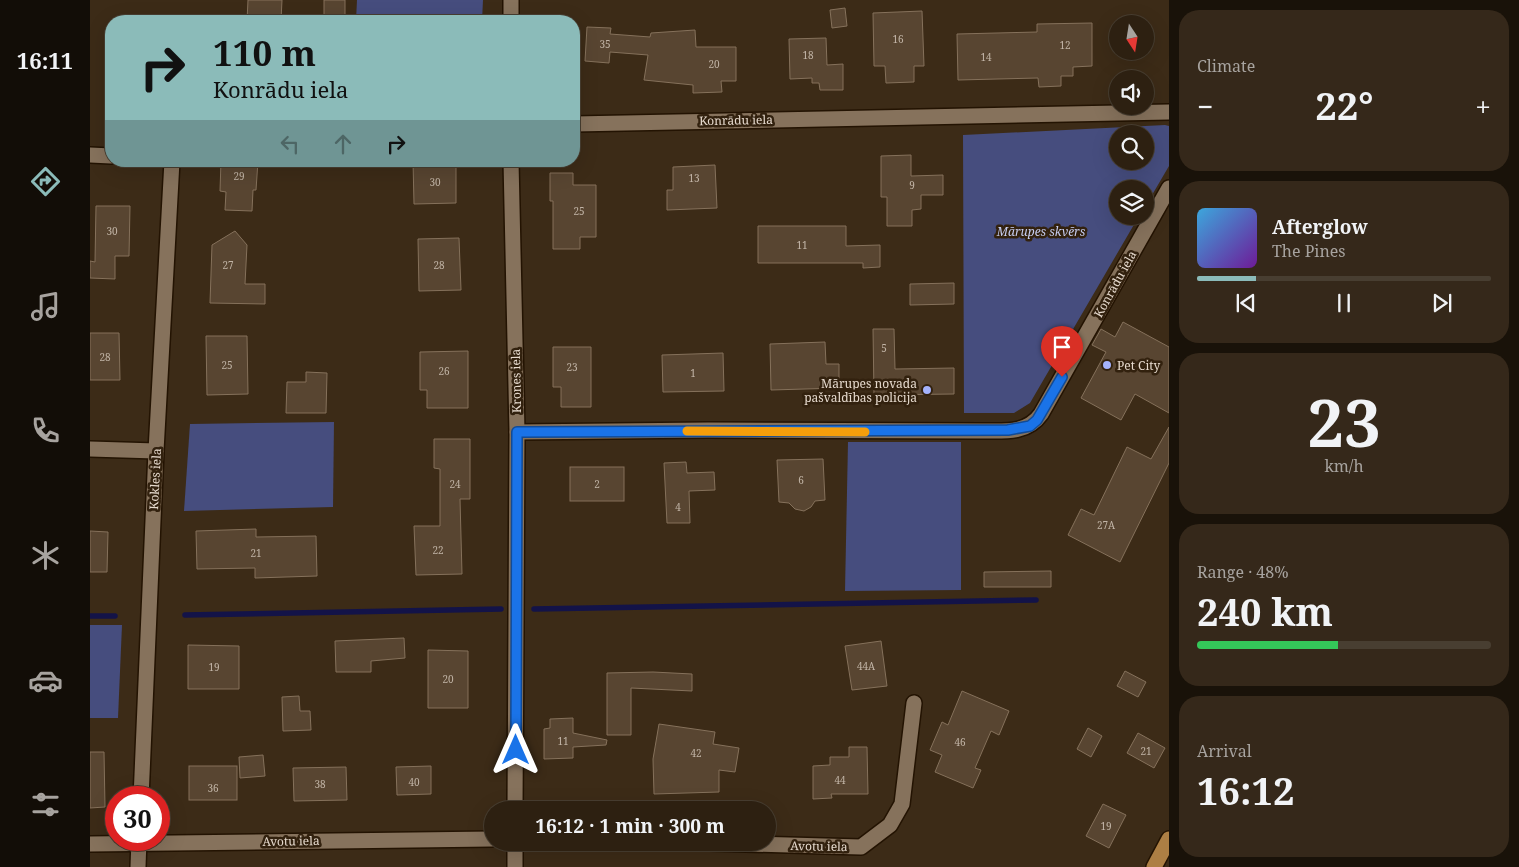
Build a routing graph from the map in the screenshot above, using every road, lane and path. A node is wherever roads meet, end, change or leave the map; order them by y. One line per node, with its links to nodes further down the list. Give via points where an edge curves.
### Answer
1 (511, 0): 2 (street)
2 (511, 15)
3 (1169, 112): 4 (street, Konrādu iela)
4 (580, 124)
5 (90, 155): 6 (street)
6 (105, 156)
7 (172, 167): 12 (street, Kokles iela)
8 (511, 167): 10 (street, Krones iela)
9 (1169, 188): 10 (street, Konrādu iela, via 1041,414 1030,426 972,431)
10 (517, 432): 15 (street, Krones iela)
11 (90, 450): 12 (street)
12 (156, 451): 14 (street, Kokles iela)
13 (914, 703): 21 (street, Avotu iela, via 902,804 890,825 861,847)
14 (142, 786)
15 (516, 801)
16 (484, 839): 18 (street, Avotu iela)
17 (1169, 839): 26 (main road)
18 (170, 842)
19 (105, 843): 20 (street, Avotu iela)
20 (90, 844)
21 (776, 845)
22 (139, 851): 24 (street)
23 (515, 851): 25 (street)
24 (138, 867)
25 (515, 867)
26 (1154, 867)

